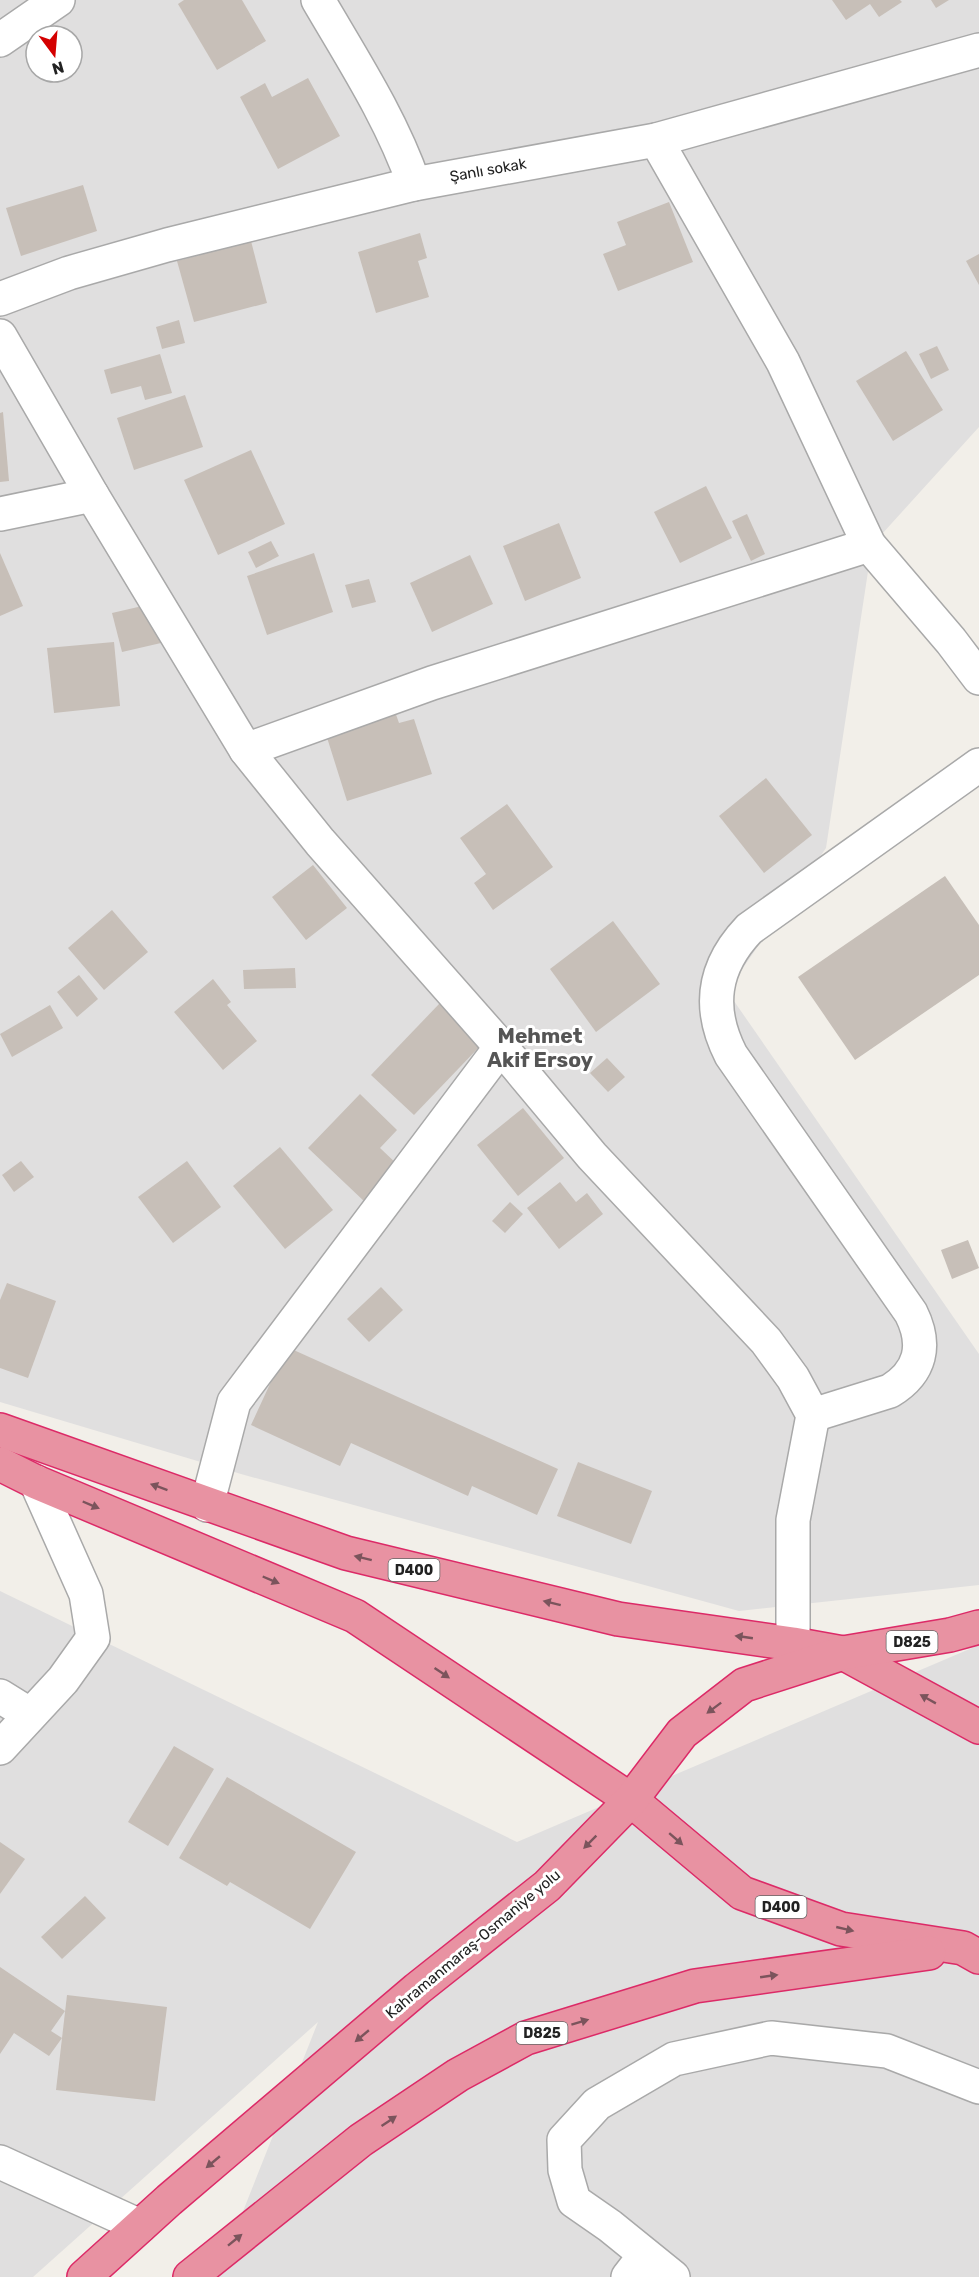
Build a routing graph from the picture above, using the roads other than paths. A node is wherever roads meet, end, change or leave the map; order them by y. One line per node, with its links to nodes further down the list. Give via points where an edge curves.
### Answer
1 (58, 0): 3 (street)
2 (318, 0): 6 (street, via 381,109)
3 (0, 40)
4 (979, 50): 5 (street, Şanlı sokak)
5 (656, 140): 6 (street, Şanlı sokak); 11 (street, via 783,362)
6 (414, 184): 7 (street, Şanlı sokak, via 167,244 69,273)
7 (0, 299)
8 (0, 336): 9 (street)
9 (92, 495): 10 (street); 13 (street)
10 (0, 514)
11 (869, 545): 12 (street); 13 (street, via 432,683)
12 (979, 678)
13 (246, 750): 15 (street, via 320,842)
14 (979, 765): 16 (street, via 749,929 737,942 721,973 718,1024 731,1054 911,1313 920,1338 916,1364 901,1385)
15 (501, 1047): 16 (street, via 592,1156 766,1341); 20 (street, via 234,1402)
16 (813, 1415): 22 (street, via 792,1520)
17 (0, 1430): 20 (highway, D400, one-way to 17)
18 (0, 1464): 19 (highway, D400)
19 (36, 1482): 25 (street, via 86,1594 93,1638 63,1680); 28 (highway, D400, one-way to 28, via 355,1616)
20 (207, 1505): 22 (highway, D400, one-way to 20, via 607,1616 346,1553)
21 (979, 1627): 23 (highway, Kahramanmaraş-Osmaniye yolu / D825)
22 (793, 1644): 23 (highway, D400)
23 (843, 1653): 26 (highway, D400, one-way to 23); 28 (highway, Kahramanmaraş-Osmaniye yolu / D825, one-way to 28, via 744,1685 682,1733)
24 (0, 1696): 25 (street)
25 (30, 1714): 27 (street)
26 (979, 1727)
27 (0, 1748)
28 (631, 1800): 29 (highway, D400, one-way to 29, via 742,1893 841,1929); 32 (highway, Kahramanmaraş-Osmaniye yolu / D825, one-way to 32, via 547,1886 417,1989)
29 (974, 1947): 35 (highway, D825, one-way to 29, via 361,2140 458,2075 526,2038 695,1986)
30 (979, 2087): 33 (street, via 887,2051 771,2038 674,2060 597,2104 564,2140 565,2170 574,2201)
31 (0, 2162): 32 (street)
32 (140, 2226): 34 (highway, Kahramanmaraş-Osmaniye yolu / D825)
33 (637, 2266): 36 (street)
34 (84, 2277)
35 (190, 2277)
36 (673, 2277)

